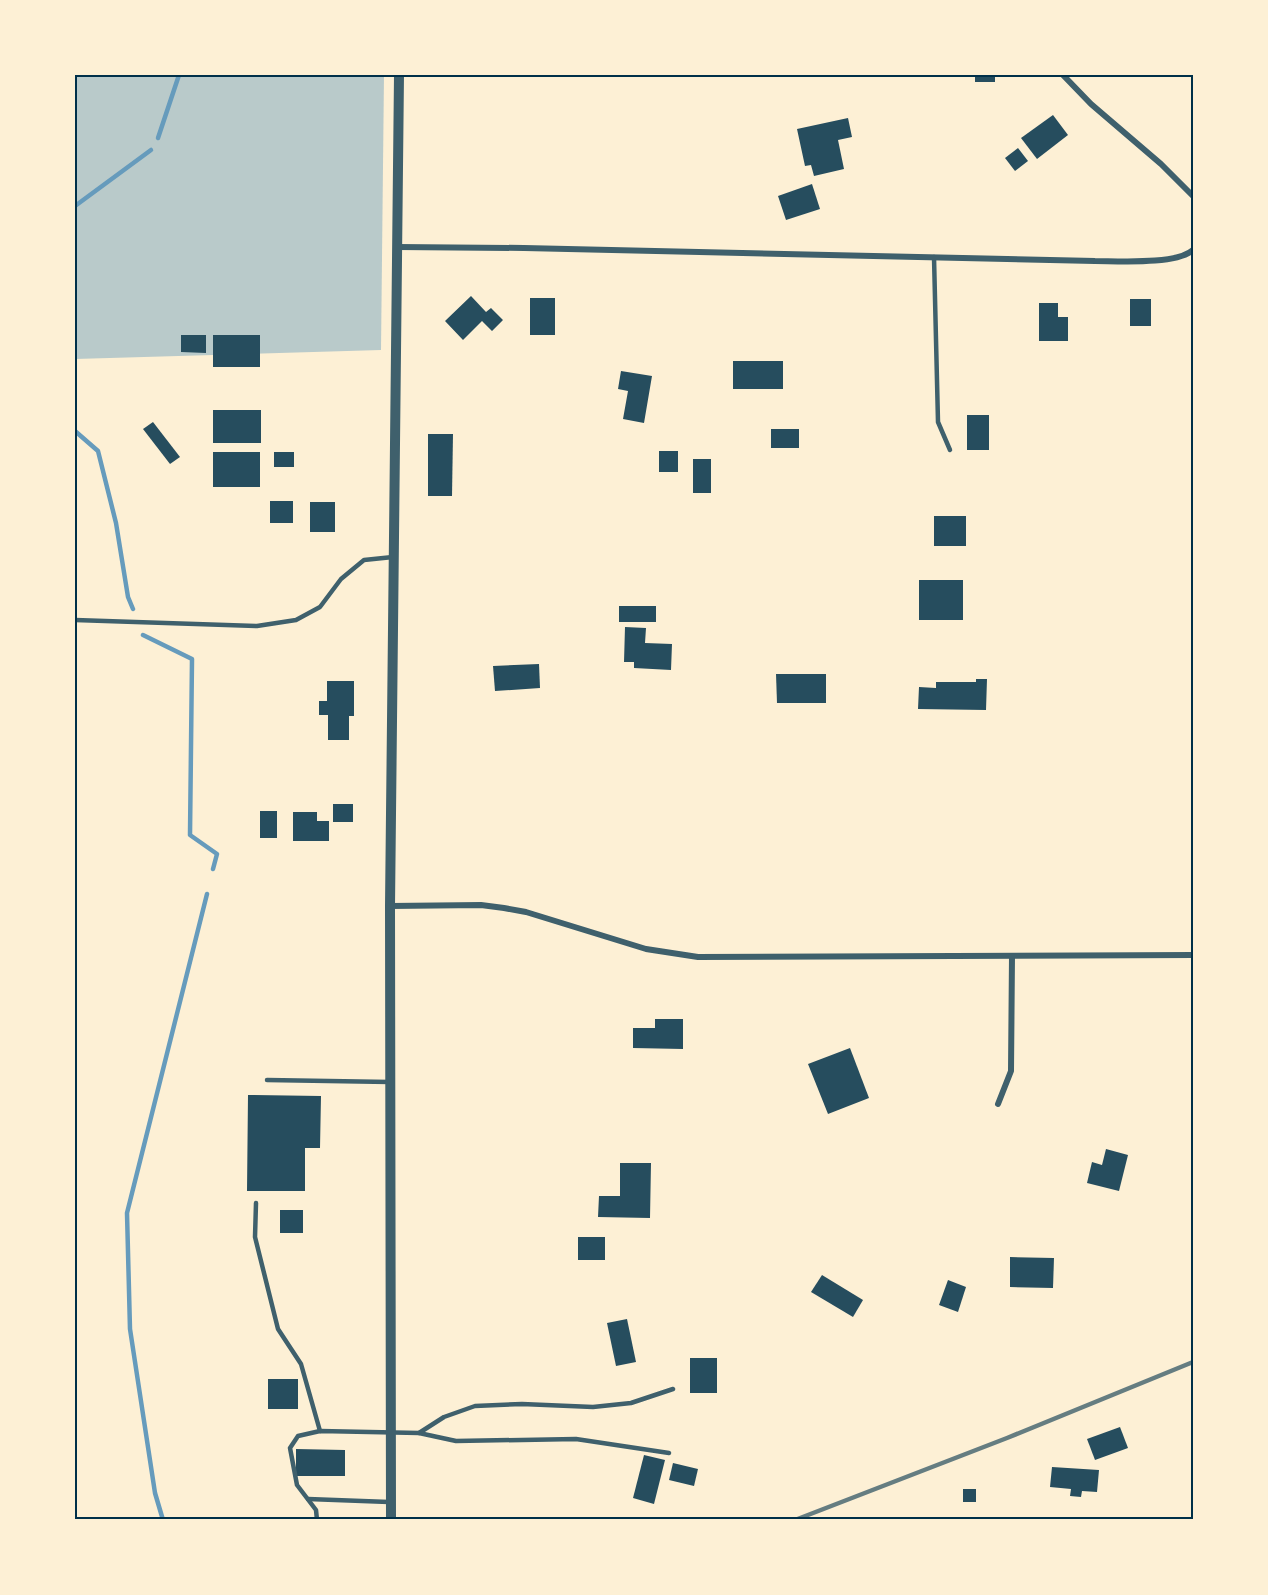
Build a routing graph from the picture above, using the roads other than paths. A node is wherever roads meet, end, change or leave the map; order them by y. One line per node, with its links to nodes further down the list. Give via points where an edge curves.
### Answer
1 (399, 75): 4 (street)
2 (1063, 75): 3 (street)
3 (1193, 196)
4 (396, 247): 6 (street); 8 (street)
5 (1193, 250): 6 (street, via 1173,258 1151,260)
6 (934, 257): 7 (lane, via 938,422)
7 (950, 450)
8 (393, 557): 9 (lane, via 364,560 341,579 320,607 297,620 257,626); 10 (street)
9 (75, 620)
10 (390, 906): 11 (street, via 504,908 637,947 698,957); 14 (street)
11 (1012, 956): 12 (street); 15 (street, via 1011,1071)
12 (1193, 956)
13 (267, 1080): 14 (lane)
14 (390, 1083): 19 (street)
15 (998, 1104)
16 (256, 1203): 18 (lane, via 255,1237 278,1329 300,1364)
17 (673, 1389): 20 (lane, via 631,1403 594,1407 475,1406 444,1417)
18 (320, 1431): 19 (lane); 22 (lane, via 298,1436 290,1448 297,1485)
19 (391, 1432): 20 (lane); 23 (street)
20 (419, 1433): 21 (lane, via 456,1441 576,1439)
21 (669, 1453)
22 (308, 1499): 23 (lane); 24 (lane, via 316,1510)
23 (391, 1502): 25 (street)
24 (317, 1520)
25 (391, 1520)

